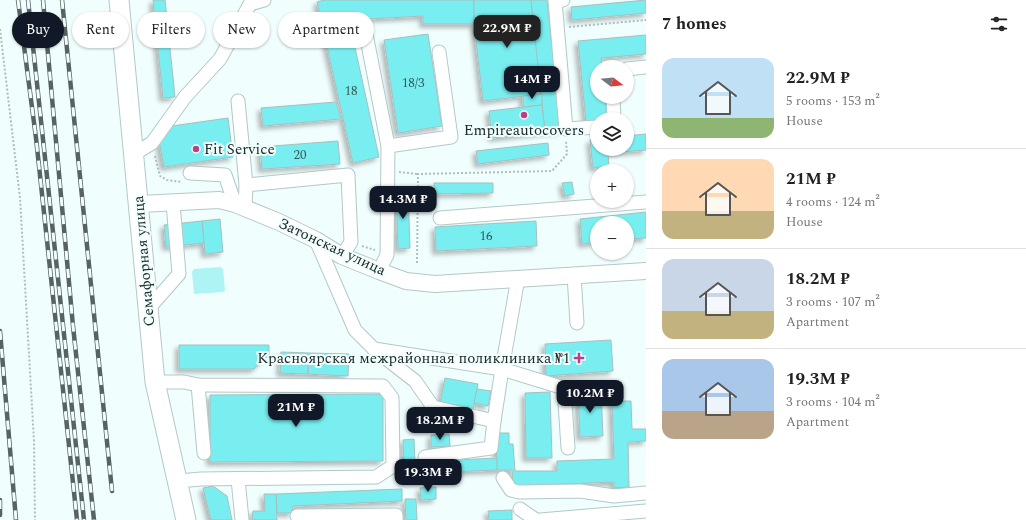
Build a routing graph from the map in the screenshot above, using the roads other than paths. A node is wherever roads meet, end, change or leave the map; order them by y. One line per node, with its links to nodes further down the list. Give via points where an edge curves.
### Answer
1 (119, 0): 11 (highway, Семафорная улица)
2 (264, 0): 11 (lane, via 250,4 220,59 185,97 152,144)
3 (563, 0): 9 (lane, via 555,1 566,129)
4 (369, 48): 10 (lane)
5 (439, 52): 10 (lane, via 451,137)
6 (646, 67): 7 (lane)
7 (634, 68)
8 (238, 101): 13 (lane)
9 (590, 127)
10 (388, 146): 21 (lane, via 387,255)
11 (134, 154): 16 (highway, Семафорная улица)
12 (187, 178): 17 (lane, via 225,175)
13 (246, 185): 17 (lane); 20 (lane, via 348,175 351,242)
14 (646, 202): 18 (lane)
15 (173, 203): 16 (main road, Затонская улица); 17 (main road, Затонская улица, via 219,200); 25 (lane, via 179,274)
16 (140, 204): 25 (highway, Семафорная улица)
17 (240, 206): 19 (main road, Затонская улица)
18 (440, 218)
19 (316, 240): 20 (main road, Затонская улица); 27 (lane, via 355,330)
20 (342, 256): 21 (main road, Затонская улица)
21 (379, 270): 24 (main road, Затонская улица, via 406,281 436,284)
22 (646, 271): 23 (main road, Затонская улица)
23 (574, 274): 24 (main road, Затонская улица); 26 (lane)
24 (518, 278): 28 (lane)
25 (149, 308): 29 (highway, Семафорная улица)
26 (577, 323)
27 (374, 349): 28 (lane); 31 (lane, via 415,381 433,407)
28 (502, 368): 31 (lane); 32 (lane, via 564,388)
29 (155, 382): 30 (lane, via 184,382); 37 (highway, Семафорная улица)
30 (198, 386): 33 (lane); 36 (lane, via 383,386 392,398 393,466 376,478)
31 (494, 421): 34 (lane, via 491,448)
32 (568, 448)
33 (204, 453)
34 (425, 457)
35 (503, 478): 38 (lane, via 511,490 519,492 580,490 614,496)
36 (238, 479): 37 (lane); 43 (lane)
37 (178, 481): 42 (highway, Семафорная улица)
38 (646, 493)
39 (520, 509): 45 (lane)
40 (646, 511): 46 (lane)
41 (297, 516): 44 (lane, via 396,515)
42 (186, 520)
43 (242, 520)
44 (396, 520)
45 (536, 520)
46 (540, 520)

